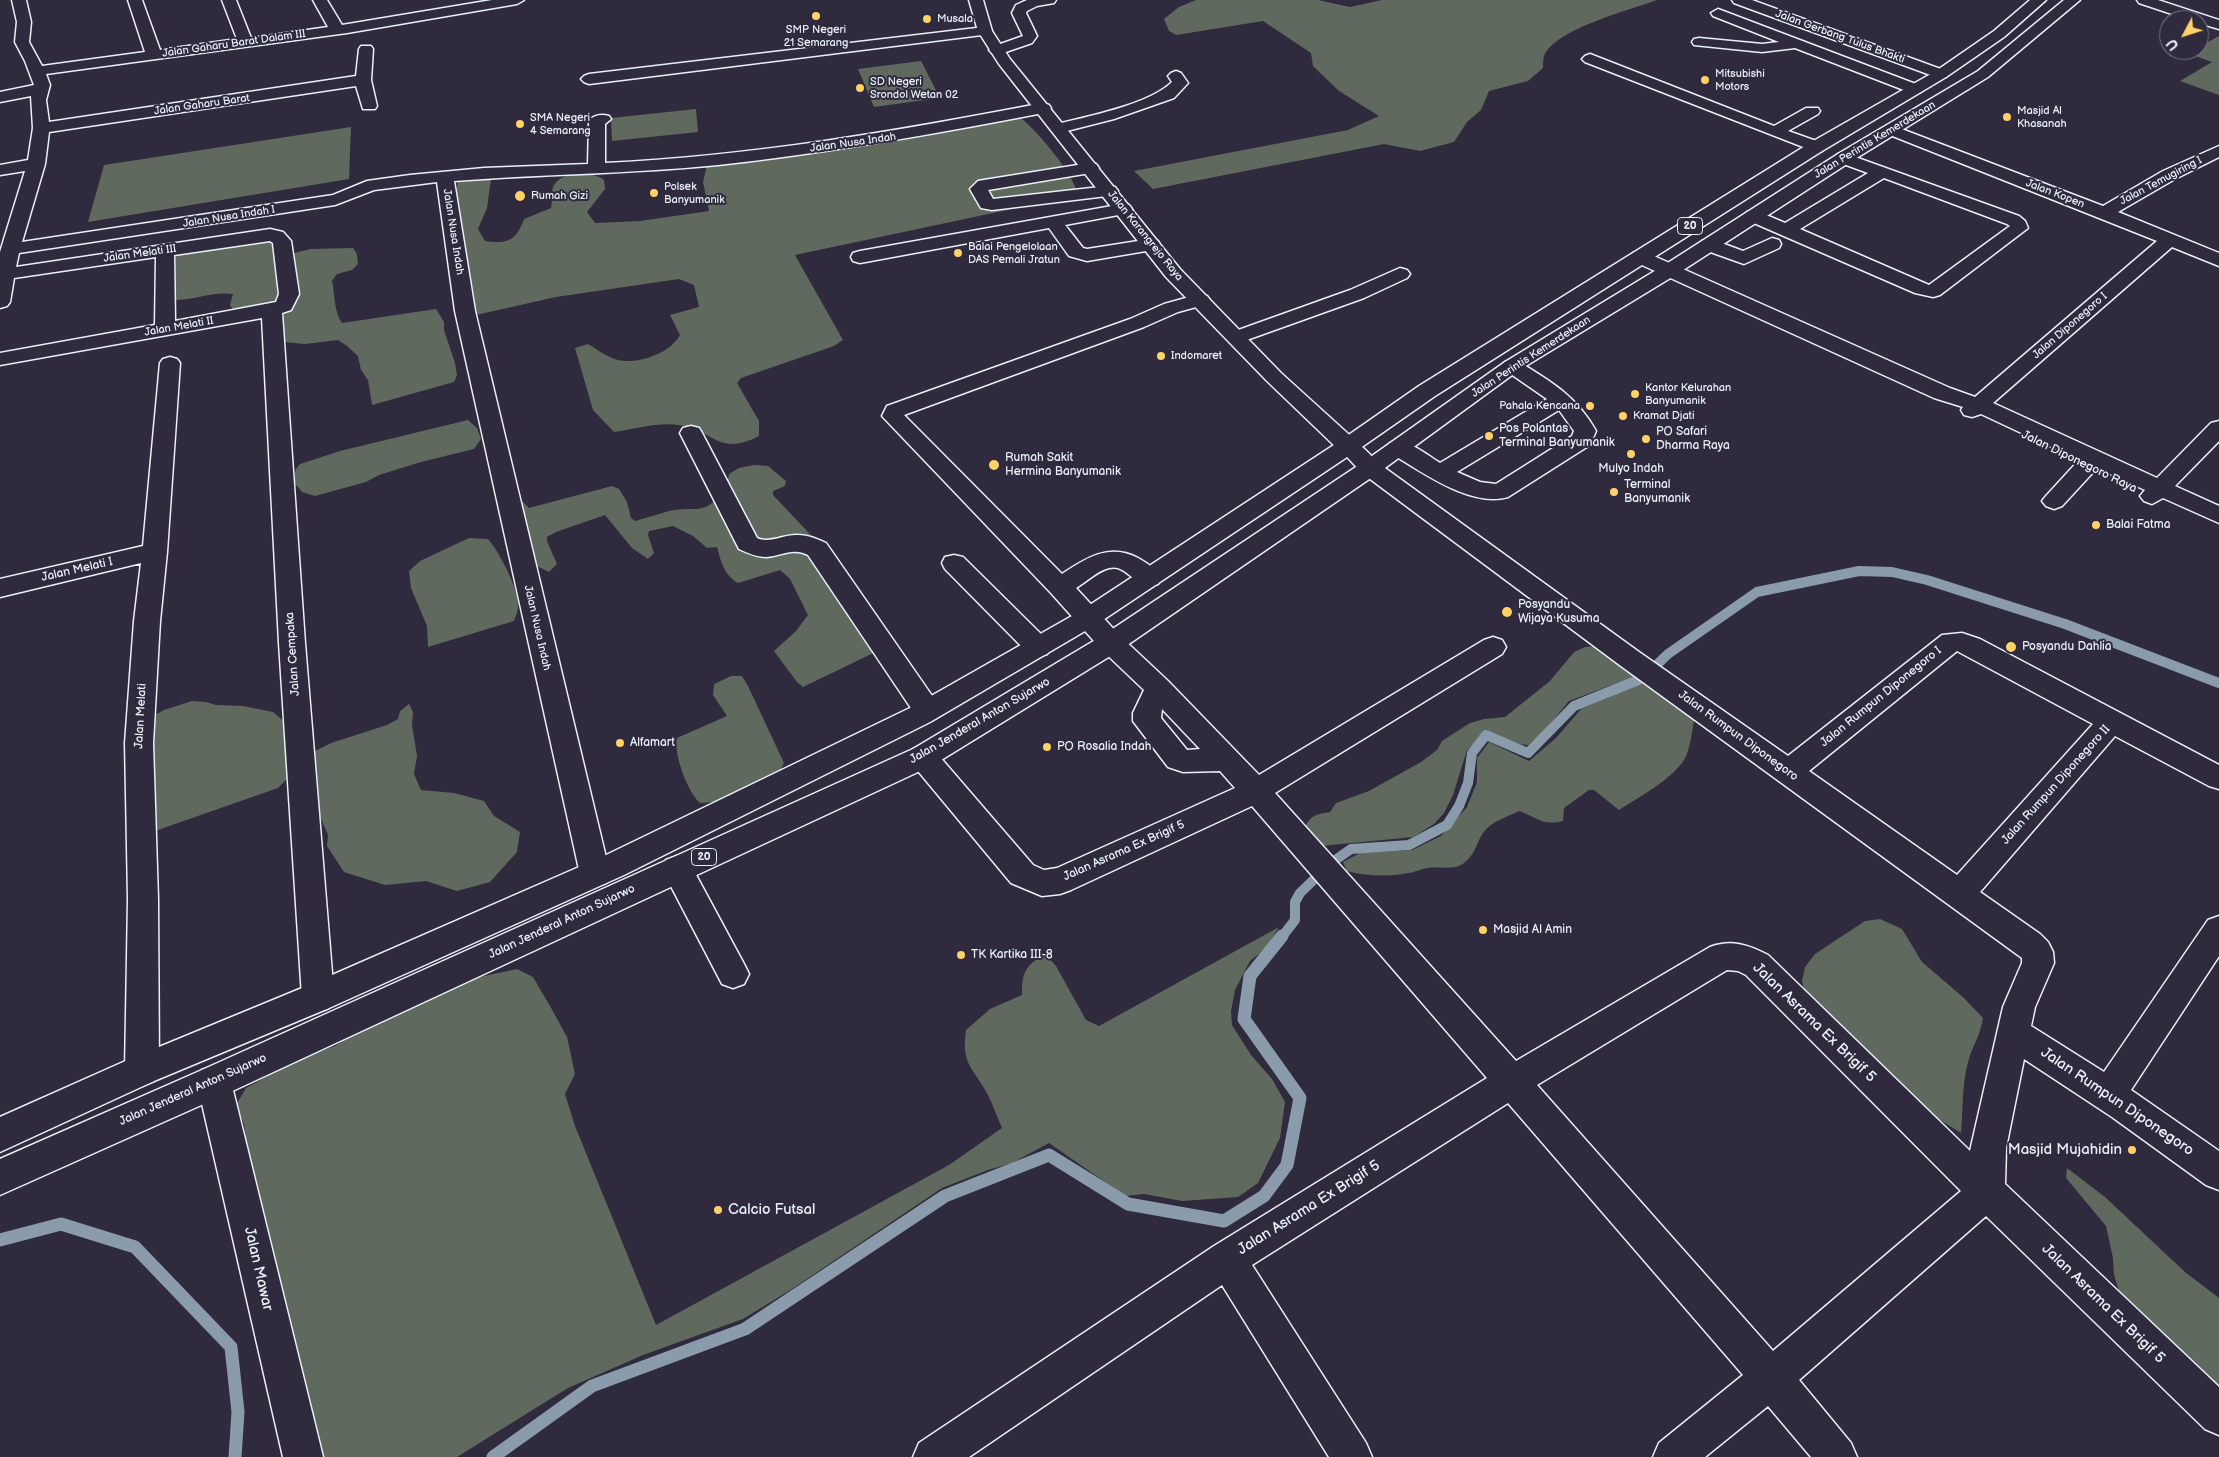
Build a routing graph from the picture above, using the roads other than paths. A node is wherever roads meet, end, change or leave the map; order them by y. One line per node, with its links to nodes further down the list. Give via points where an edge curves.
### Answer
1 (19, 0): 27 (main road, via 24,22 22,42)
2 (135, 0): 25 (main road)
3 (229, 0): 19 (main road)
4 (320, 0): 17 (main road)
5 (419, 0): 13 (main road)
6 (517, 0): 13 (main road, Jalan Gaharu Barat Dalam III)
7 (976, 0): 18 (main road, Jalan Karangrejo Raya)
8 (1049, 0): 24 (main road, via 1021,8 1019,13 1030,36)
9 (2039, 0): 28 (main road, Jalan Perintis Kemerdekaan / 20, via 1999,34)
10 (2072, 0): 41 (main road, Jalan Perintis Kemerdekaan / 20, via 1983,74)
11 (2144, 0): 15 (main road)
12 (1752, 2): 28 (main road, Jalan Gerbang Tulus Bhakti)
13 (431, 13): 17 (main road, Jalan Gaharu Barat Dalam III)
14 (1718, 13): 21 (main road, Jalan Gerbang Tulus Bhakti)
15 (2219, 25)
16 (1716, 29): 22 (main road)
17 (337, 30): 19 (main road, Jalan Gaharu Barat Dalam III)
18 (985, 31): 24 (main road, Jalan Karangrejo Raya); 30 (main road)
19 (245, 42): 25 (main road, Jalan Gaharu Barat Dalam III)
20 (1699, 42): 22 (main road)
21 (1799, 44): 22 (main road); 32 (main road, Jalan Gerbang Tulus Bhakti)
22 (1767, 48)
23 (366, 49): 31 (main road)
24 (998, 50): 36 (main road, Jalan Karangrejo Raya)
25 (154, 54): 27 (main road, Jalan Gaharu Barat Dalam III)
26 (1590, 59): 42 (main road)
27 (37, 71): 33 (main road)
28 (1940, 74): 32 (main road, Jalan Perintis Kemerdekaan / 20)
29 (1176, 76): 40 (main road, via 1180,83 1168,95 1108,116)
30 (589, 79)
31 (363, 80): 35 (main road); 39 (main road, Jalan Gaharu Barat)
32 (1915, 89): 43 (main road, Jalan Perintis Kemerdekaan / 20)
33 (41, 90): 34 (main road); 39 (main road, via 38,100)
34 (0, 97)
35 (369, 106)
36 (1043, 108): 40 (main road, Jalan Karangrejo Raya); 48 (main road, Jalan Nusa Indah, via 898,136 776,154)
37 (1812, 111): 42 (main road)
38 (603, 119): 48 (main road, via 597,121)
39 (41, 128): 46 (main road)
40 (1059, 128): 47 (main road, Jalan Karangrejo Raya)
41 (1891, 130): 45 (main road, Jalan Perintis Kemerdekaan / 20); 54 (main road, Jalan Kopen)
42 (1775, 132): 43 (main road)
43 (1816, 147): 45 (main road); 65 (main road, Jalan Perintis Kemerdekaan / 20)
44 (2219, 150): 54 (main road, Jalan Temugiring I)
45 (1844, 158): 50 (main road); 55 (main road, Jalan Perintis Kemerdekaan / 20)
46 (36, 165): 49 (main road); 62 (main road)
47 (1090, 168): 52 (main road, Jalan Karangrejo Raya); 52 (main road, via 984,185 979,189 986,204 992,205)
48 (596, 169): 51 (main road, Jalan Nusa Indah)
49 (0, 170)
50 (1882, 172): 57 (main road); 57 (main road, via 2013,220 2019,228 1932,290 1922,289)
51 (445, 177): 62 (main road, Jalan Nusa Indah I, via 373,186 335,200); 109 (main road, Jalan Nusa Indah, via 465,311)
52 (1109, 191): 53 (main road, Jalan Karangrejo Raya)
53 (1123, 209): 56 (main road); 61 (main road, Jalan Karangrejo Raya)
54 (2104, 213): 58 (main road, Jalan Kopen)
55 (1753, 216): 57 (main road); 60 (main road, Jalan Perintis Kemerdekaan / 20)
56 (1054, 222): 61 (main road, via 1080,254); 64 (main road)
57 (1786, 230)
58 (2168, 241): 66 (main road, Jalan Kopen); 81 (main road, Jalan Diponegoro I)
59 (1772, 244): 60 (main road, via 1744,258)
60 (1709, 245): 67 (main road, Jalan Perintis Kemerdekaan / 20)
61 (1151, 246): 71 (main road, Jalan Karangrejo Raya)
62 (10, 249): 68 (main road)
63 (165, 251): 68 (main road, Jalan Melati III); 72 (main road, Jalan Melati III, via 276,236 282,241 289,294 284,306); 75 (main road)
64 (860, 257)
65 (1640, 257): 67 (main road); 85 (main road, Jalan Perintis Kemerdekaan / 20, via 1427,391)
66 (2219, 260)
67 (1670, 270): 79 (main road, Jalan Perintis Kemerdekaan / 20); 81 (main road, Jalan Diponegoro Raya)
68 (5, 274): 70 (main road)
69 (1400, 274): 76 (main road, via 1357,294)
70 (1, 296)
71 (1200, 300): 73 (main road, Jalan Karangrejo Raya); 74 (main road)
72 (272, 310): 75 (main road, Jalan Melati II); 113 (main road, Jalan Cempaka)
73 (1215, 316): 74 (main road, via 1182,324); 76 (main road, Jalan Karangrejo Raya)
74 (1136, 322): 96 (main road, via 894,411 894,416)
75 (165, 329): 77 (main road, Jalan Melati II)
76 (1237, 337): 85 (main road, Jalan Karangrejo Raya)
77 (0, 359)
78 (170, 363): 93 (main road, Jalan Melati)
79 (1512, 366): 80 (main road); 84 (main road, Jalan Perintis Kemerdekaan / 20)
80 (1562, 399): 88 (main road); 88 (main road, via 1580,420 1585,431 1582,440 1500,492 1475,489)
81 (1976, 408): 86 (main road, Jalan Diponegoro Raya); 89 (main road, Jalan Diponegoro Raya)
82 (2219, 428): 89 (main road)
83 (691, 433): 102 (main road, via 748,543 762,550 797,542 817,549)
84 (1398, 448): 87 (main road, Jalan Perintis Kemerdekaan / 20); 88 (main road)
85 (1344, 449): 87 (main road, Jalan Karangrejo Raya); 95 (main road, 20)
86 (2087, 465): 89 (main road, Jalan Diponegoro Raya); 90 (main road)
87 (1370, 468): 99 (main road, Jalan Jenderal Anton Sujarwo / 20); 105 (main road, Jalan Rumpun Diponegoro)
88 (1441, 472)
89 (2156, 492): 91 (main road, Jalan Diponegoro Raya); 92 (main road, Jalan Diponegoro Raya)
90 (2054, 502)
91 (2219, 515)
92 (2219, 527)
93 (155, 552): 97 (main road, Jalan Melati I); 115 (main road, Jalan Melati, via 146,621 139,743 143,899)
94 (954, 563): 101 (main road)
95 (1148, 578): 96 (main road, via 1132,563 1116,557 1104,560); 98 (main road, 20)
96 (1060, 587): 98 (main road)
97 (0, 588)
98 (1088, 618): 99 (main road); 101 (main road, 20)
99 (1111, 643): 104 (main road, Jalan Jenderal Anton Sujarwo / 20); 107 (main road, via 1159,688)
100 (1493, 646): 107 (main road, Jalan Asrama Ex Brigif 5)
101 (1038, 647): 102 (main road, 20)
102 (927, 710): 109 (main road, 20)
103 (2112, 721): 105 (main road, Jalan Rumpun Diponegoro I, via 1971,646 1951,642); 106 (main road, Jalan Rumpun Diponegoro II); 110 (main road, Jalan Rumpun Diponegoro II)
104 (923, 757): 107 (main road, Jalan Asrama Ex Brigif 5, via 1022,874 1042,883 1060,881); 108 (main road, Jalan Jenderal Anton Sujarwo / 20)
105 (1788, 772): 110 (main road, Jalan Rumpun Diponegoro)
106 (2219, 778)
107 (1256, 792): 117 (main road)
108 (677, 869): 112 (main road); 116 (main road, Jalan Jenderal Anton Sujarwo / 20)
109 (595, 874): 113 (main road, 20)
110 (1958, 894): 114 (main road, Jalan Rumpun Diponegoro, via 2037,952 2038,963 2018,1007)
111 (2219, 930): 118 (main road)
112 (733, 974)
113 (318, 997): 115 (main road, 20)
114 (2014, 1032): 118 (main road, Jalan Rumpun Diponegoro); 122 (main road, Jalan Rumpun Diponegoro, via 1988,1148)
115 (142, 1070): 119 (main road, 20)
116 (214, 1082): 121 (main road, Jalan Jenderal Anton Sujarwo / 20); 126 (main road, Jalan Mawar)
117 (1512, 1082): 122 (main road, Jalan Asrama Ex Brigif 5, via 1721,957 1742,957 1757,965); 123 (main road, Jalan Asrama Ex Brigif 5); 124 (main road)
118 (2108, 1095): 120 (main road, Jalan Rumpun Diponegoro)
119 (0, 1135)
120 (2219, 1172)
121 (0, 1177)
122 (1987, 1192): 124 (main road); 125 (main road, Jalan Asrama Ex Brigif 5)
123 (1227, 1259): 127 (main road); 128 (main road, Jalan Asrama Ex Brigif 5)
124 (1771, 1378): 129 (main road); 130 (main road)
125 (2219, 1415)
126 (303, 1457)
127 (932, 1457)
128 (1352, 1457)
129 (1673, 1457)
130 (1837, 1457)

